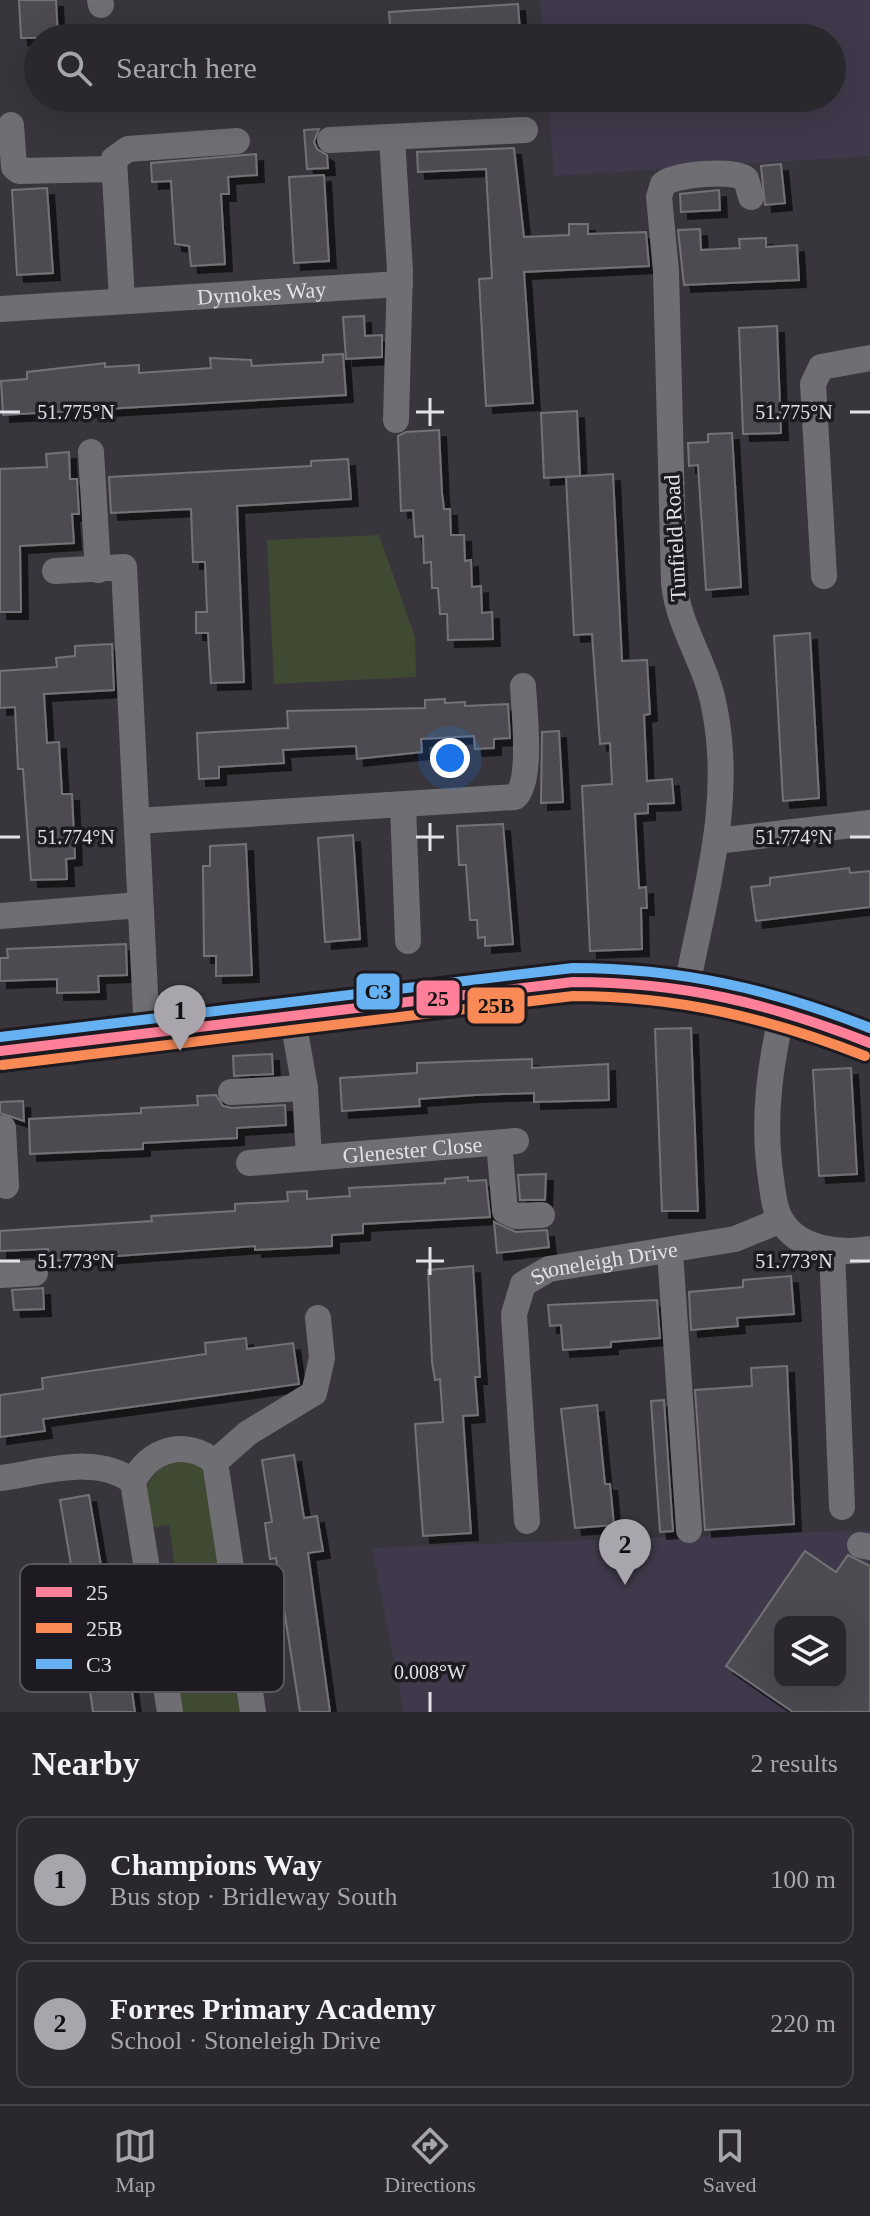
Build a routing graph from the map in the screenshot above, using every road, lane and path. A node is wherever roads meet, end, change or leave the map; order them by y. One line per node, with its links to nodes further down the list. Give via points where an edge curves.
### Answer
1 (11, 125): 6 (street, via 14,167 19,171)
2 (525, 130): 3 (street)
3 (392, 137): 4 (street); 8 (street)
4 (330, 140)
5 (237, 141): 6 (street, via 128,149 119,153)
6 (112, 169): 9 (street)
7 (751, 197): 21 (street, Tunfield Road, via 741,175 683,176 663,184 659,197 666,271 674,584 679,613 705,670 716,712 722,767)
8 (400, 284): 9 (street, Dymokes Way); 12 (street)
9 (122, 299): 10 (street, Dymokes Way)
10 (0, 309)
11 (870, 358): 16 (street, via 821,367 813,384)
12 (396, 420)
13 (91, 452): 14 (street)
14 (98, 570): 15 (street); 19 (street, via 124,567)
15 (55, 571)
16 (824, 576)
17 (523, 686): 18 (street, via 525,765 520,793 507,799)
18 (403, 805): 19 (street); 24 (street)
19 (137, 821): 22 (street)
20 (870, 823): 21 (street)
21 (716, 841): 25 (street, Tunfield Road)
22 (140, 905): 23 (street); 28 (street)
23 (0, 916)
24 (408, 941)
25 (687, 986): 26 (street); 27 (street, via 618,980 544,983)
26 (783, 1008): 29 (street); 38 (street, via 766,1103 769,1163)
27 (292, 1015): 28 (street); 31 (street)
28 (147, 1033): 30 (street)
29 (870, 1043)
30 (0, 1051)
31 (305, 1088): 32 (street); 34 (street)
32 (231, 1092)
33 (3, 1128): 36 (street)
34 (309, 1158): 35 (street, Glenester Close); 37 (street, Glenester Close, via 507,1142 505,1211)
35 (249, 1163)
36 (6, 1186)
37 (542, 1215)
38 (781, 1220): 40 (street, via 807,1243); 41 (street, Stoneleigh Drive, via 735,1239)
39 (870, 1249): 40 (street)
40 (832, 1250): 48 (street)
41 (670, 1252): 49 (street, Stoneleigh Drive, via 549,1269 530,1277 518,1293 514,1314); 50 (street)
42 (35, 1273): 43 (street)
43 (0, 1275)
44 (318, 1318): 45 (street, via 322,1358 314,1393 264,1422)
45 (215, 1462): 47 (street, via 197,1451 171,1449 145,1462); 52 (street)
46 (0, 1478): 47 (street, via 98,1466)
47 (133, 1482): 51 (street)
48 (842, 1507)
49 (527, 1521)
50 (689, 1530)
51 (146, 1564)
52 (231, 1564)
53 (167, 1692): 55 (street)
54 (250, 1692): 56 (street)
55 (170, 1712)
56 (253, 1712)

